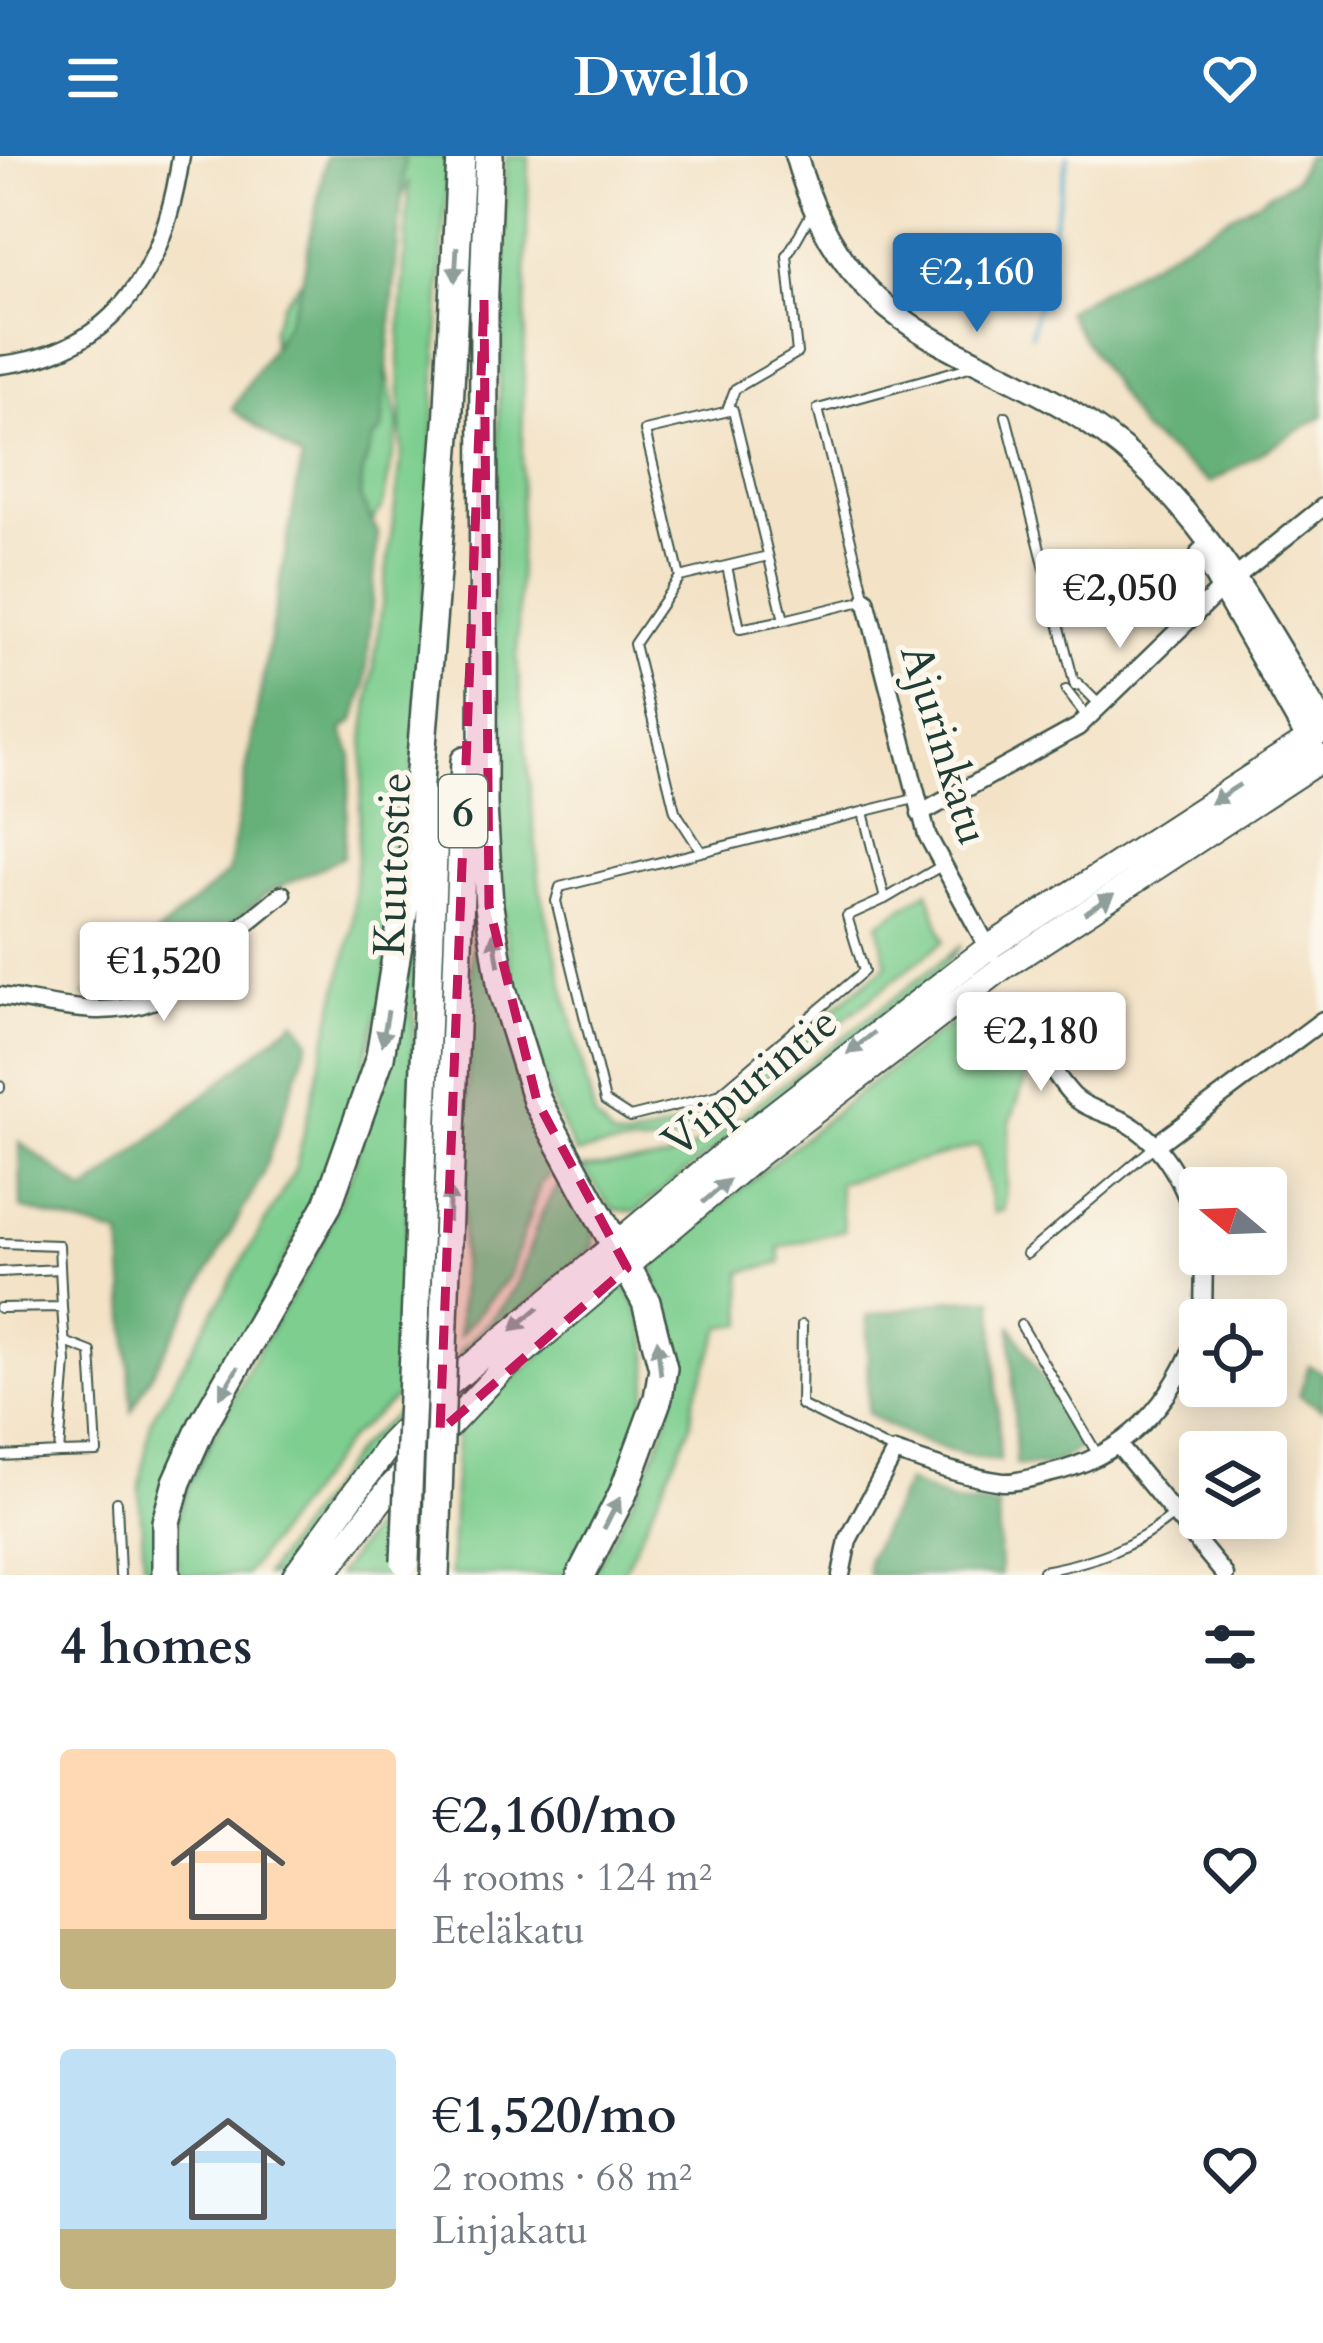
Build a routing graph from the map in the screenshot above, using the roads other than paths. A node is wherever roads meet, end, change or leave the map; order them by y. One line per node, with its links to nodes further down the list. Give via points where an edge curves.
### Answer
1 (181, 156): 7 (street, via 170,223 138,289 80,340)
2 (460, 156): 9 (highway, Kuutostie / 6, one-way to 9)
3 (489, 156): 6 (highway, Kuutostie / 6)
4 (796, 156): 5 (main road)
5 (814, 209): 8 (main road, via 853,276 883,307); 10 (lane, via 787,256 797,353 735,389)
6 (484, 300): 36 (highway, one-way to 6, via 555,1141 517,1045 489,906); 58 (highway, Kuutostie / 6, one-way to 6, bridge)
7 (0, 365)
8 (975, 365): 16 (main road, via 1084,420 1166,490); 17 (lane, via 818,409)
9 (449, 410): 52 (highway, Kuutostie / 6, bridge); 55 (highway, one-way to 55, via 414,845 380,1057 328,1204 177,1482 166,1522)
10 (726, 411): 13 (lane, via 733,410); 15 (lane, via 645,431)
11 (1006, 416): 19 (lane)
12 (1323, 507): 16 (street)
13 (768, 556): 14 (lane); 18 (lane)
14 (727, 566): 15 (lane); 18 (lane, via 740,629)
15 (680, 577): 24 (lane, via 634,644 675,811)
16 (1229, 583): 20 (street); 21 (main road)
17 (866, 600): 18 (lane); 22 (street, Ajurinkatu)
18 (784, 620)
19 (1073, 686): 20 (lane); 20 (lane)
20 (1094, 712): 22 (street, via 958,797)
21 (1320, 746): 28 (main road, Viipurintie)
22 (918, 806): 23 (lane); 25 (street, Ajurinkatu)
23 (863, 812): 24 (lane); 27 (lane)
24 (701, 850): 27 (lane, via 568,881 556,902 605,1101 630,1118 718,1095 864,971 847,916)
25 (943, 865): 27 (lane); 28 (street, Ajurinkatu)
26 (282, 894): 29 (street, via 132,1009 77,1010)
27 (885, 899)
28 (995, 958): 30 (main road, Viipurintie); 36 (main road, Viipurintie, one-way to 36, via 857,1046)
29 (0, 996)
30 (939, 1015): 32 (street, via 977,1005 1013,1015 1074,1096); 36 (main road, Viipurintie, one-way to 30)
31 (1323, 1020): 32 (street)
32 (1157, 1144): 33 (street); 35 (lane)
33 (1179, 1178)
34 (0, 1243): 37 (lane, via 59,1245)
35 (1027, 1254)
36 (621, 1256): 56 (main road, Viipurintie, one-way to 56, via 449,1384 389,1445); 57 (main road, Viipurintie, via 435,1437); 59 (highway, one-way to 36, via 623,1493 663,1368 646,1302)
37 (60, 1269): 38 (lane); 39 (lane)
38 (0, 1272)
39 (62, 1307): 40 (lane); 43 (lane)
40 (0, 1308)
41 (802, 1325): 46 (lane, via 801,1405)
42 (1021, 1325): 49 (lane)
43 (64, 1342): 47 (lane); 47 (lane, via 91,1352 97,1452)
44 (1179, 1373): 45 (street, via 1168,1398)
45 (1118, 1445): 49 (street); 51 (street)
46 (896, 1452): 49 (street, via 1008,1483); 60 (street, via 848,1540)
47 (59, 1453): 48 (lane)
48 (0, 1456)
49 (1099, 1456)
50 (116, 1502): 54 (lane)
51 (1175, 1514): 53 (lane, via 1139,1543); 61 (street)
52 (405, 1568)
53 (1043, 1571)
54 (120, 1575)
55 (166, 1575)
56 (296, 1575)
57 (323, 1575)
58 (435, 1575)
59 (581, 1575)
60 (841, 1575)
61 (1225, 1575)

